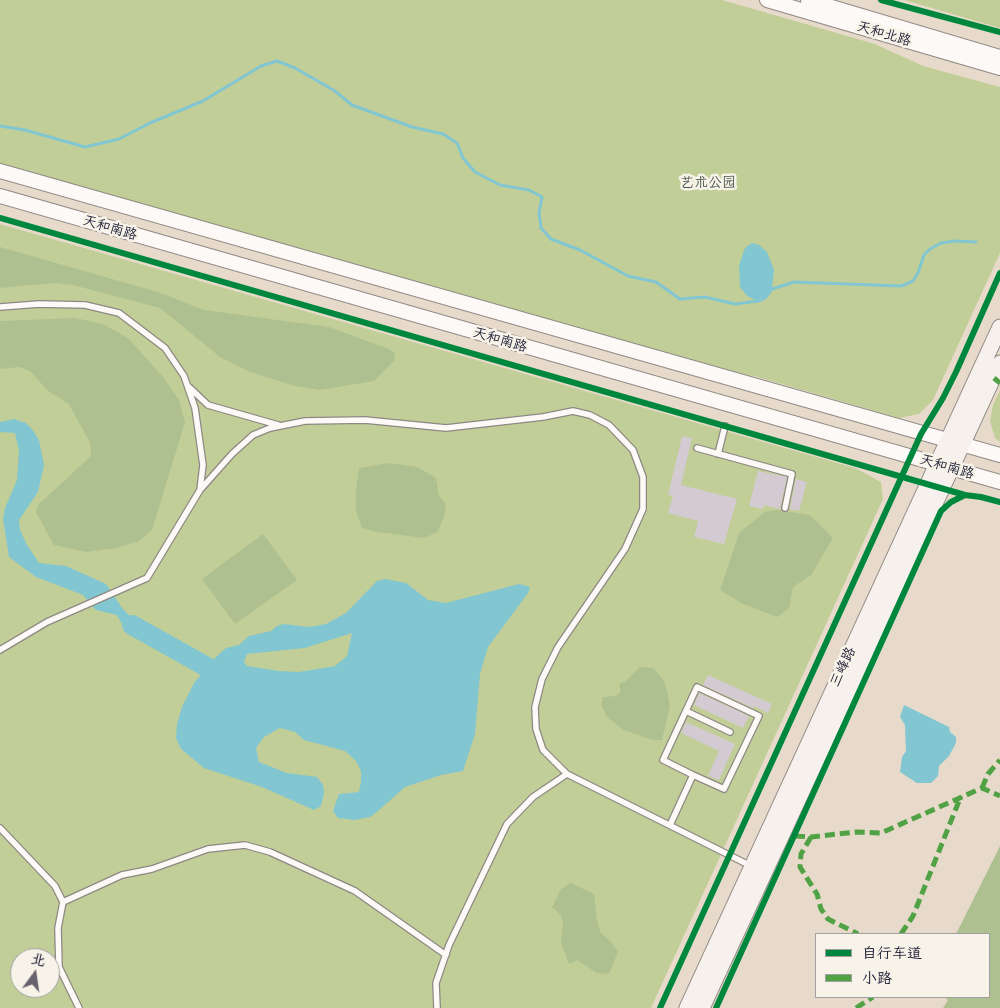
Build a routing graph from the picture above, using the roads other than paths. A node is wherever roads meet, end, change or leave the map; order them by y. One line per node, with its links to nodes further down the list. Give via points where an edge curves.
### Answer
1 (767, 0): 4 (street, 天和北路)
2 (808, 0): 3 (street, 天和北路)
3 (1000, 56)
4 (1000, 68)
5 (0, 171): 13 (street, 天和南路)
6 (0, 196): 18 (street, 天和南路)
7 (0, 307): 10 (lane, via 85,305 119,314 165,348)
8 (1000, 327): 13 (main road, 三峰路)
9 (1000, 364): 14 (main road, 三峰路)
10 (188, 386): 11 (lane, via 208,405); 21 (lane, via 196,408 203,465)
11 (280, 426): 21 (lane, via 254,435); 26 (lane, via 305,421 365,420 446,428 573,411 590,415 609,426 633,450 643,477 643,509 625,549 558,647 542,679 535,707 536,729 543,750)
12 (725, 426): 16 (lane)
13 (947, 441): 14 (street, 天和南路); 18 (main road, 三峰路)
14 (964, 444): 17 (street, 天和南路); 19 (main road, 三峰路)
15 (697, 448): 16 (lane)
16 (718, 454): 22 (lane, via 792,474)
17 (1000, 455)
18 (936, 464): 19 (street, 天和南路); 30 (main road, 三峰路)
19 (953, 469): 20 (street, 天和南路); 30 (main road, 三峰路)
20 (1000, 482)
21 (200, 490): 23 (lane, via 147,578 47,622)
22 (785, 508)
23 (0, 650)
24 (686, 711): 25 (lane); 27 (lane, via 663,760); 27 (lane, via 697,688 758,716 724,789)
25 (730, 732)
26 (567, 774): 28 (lane); 32 (lane, via 533,797 506,824)
27 (693, 775): 28 (lane)
28 (670, 825): 30 (lane)
29 (0, 828): 31 (lane, via 50,880)
30 (758, 869): 35 (main road, 三峰路); 36 (main road, 三峰路)
31 (63, 902): 32 (lane, via 122,875 152,869 208,849 245,845 270,852 355,891); 33 (lane, via 58,928 60,967)
32 (446, 955): 34 (lane, via 436,983)
33 (79, 1008)
34 (437, 1008)
35 (687, 1008)
36 (702, 1008)

